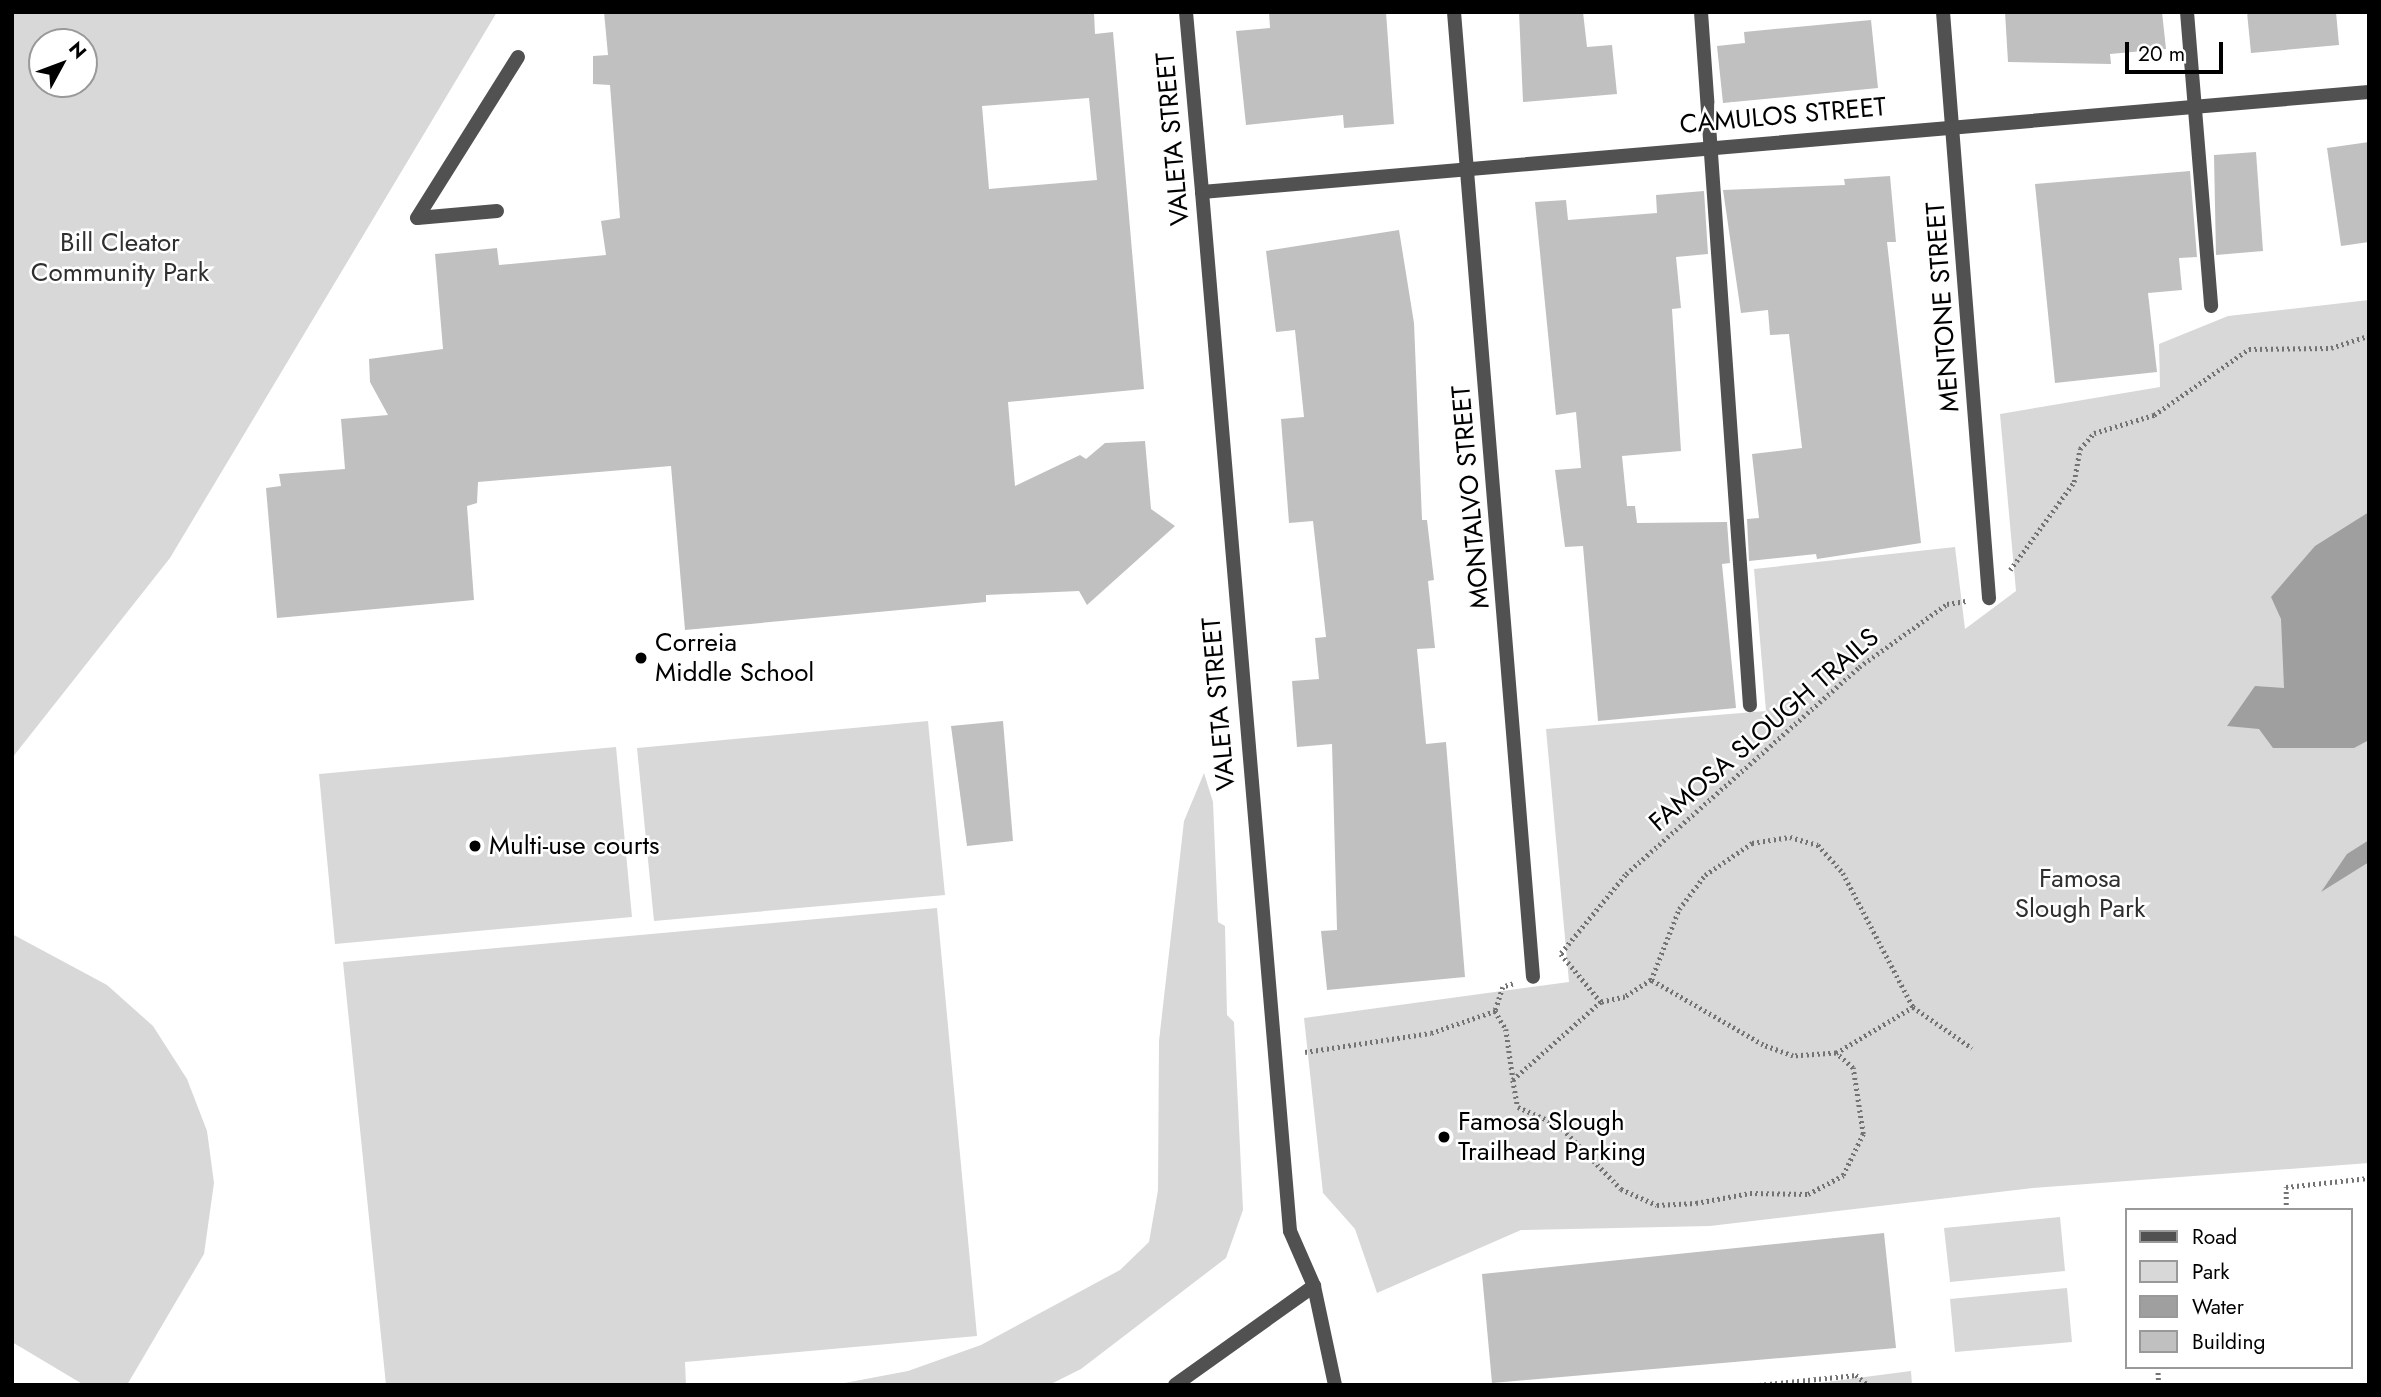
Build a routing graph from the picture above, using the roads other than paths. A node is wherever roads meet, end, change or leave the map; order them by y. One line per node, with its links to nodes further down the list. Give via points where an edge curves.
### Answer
1 (1186, 12): 12 (street, VALETA STREET)
2 (1454, 12): 11 (street, MONTALVO STREET)
3 (1701, 12): 10 (street)
4 (1943, 12): 9 (street, MENTONE STREET)
5 (2187, 12): 8 (street)
6 (518, 57): 13 (street, via 417,218)
7 (2369, 92): 8 (street, CAMULOS STREET)
8 (2194, 106): 9 (street, CAMULOS STREET); 14 (street)
9 (1953, 126): 10 (street, CAMULOS STREET); 15 (street, MENTONE STREET)
10 (1712, 147): 11 (street, CAMULOS STREET); 16 (street)
11 (1467, 166): 12 (street, CAMULOS STREET); 17 (street, MONTALVO STREET)
12 (1202, 192): 18 (street, VALETA STREET, via 1265,991 1290,1231)
13 (497, 211)
14 (2211, 306)
15 (1989, 598)
16 (1750, 705)
17 (1534, 977)
18 (1314, 1286): 19 (street); 20 (street, VALETA STREET)
19 (1175, 1385)
20 (1335, 1385)

